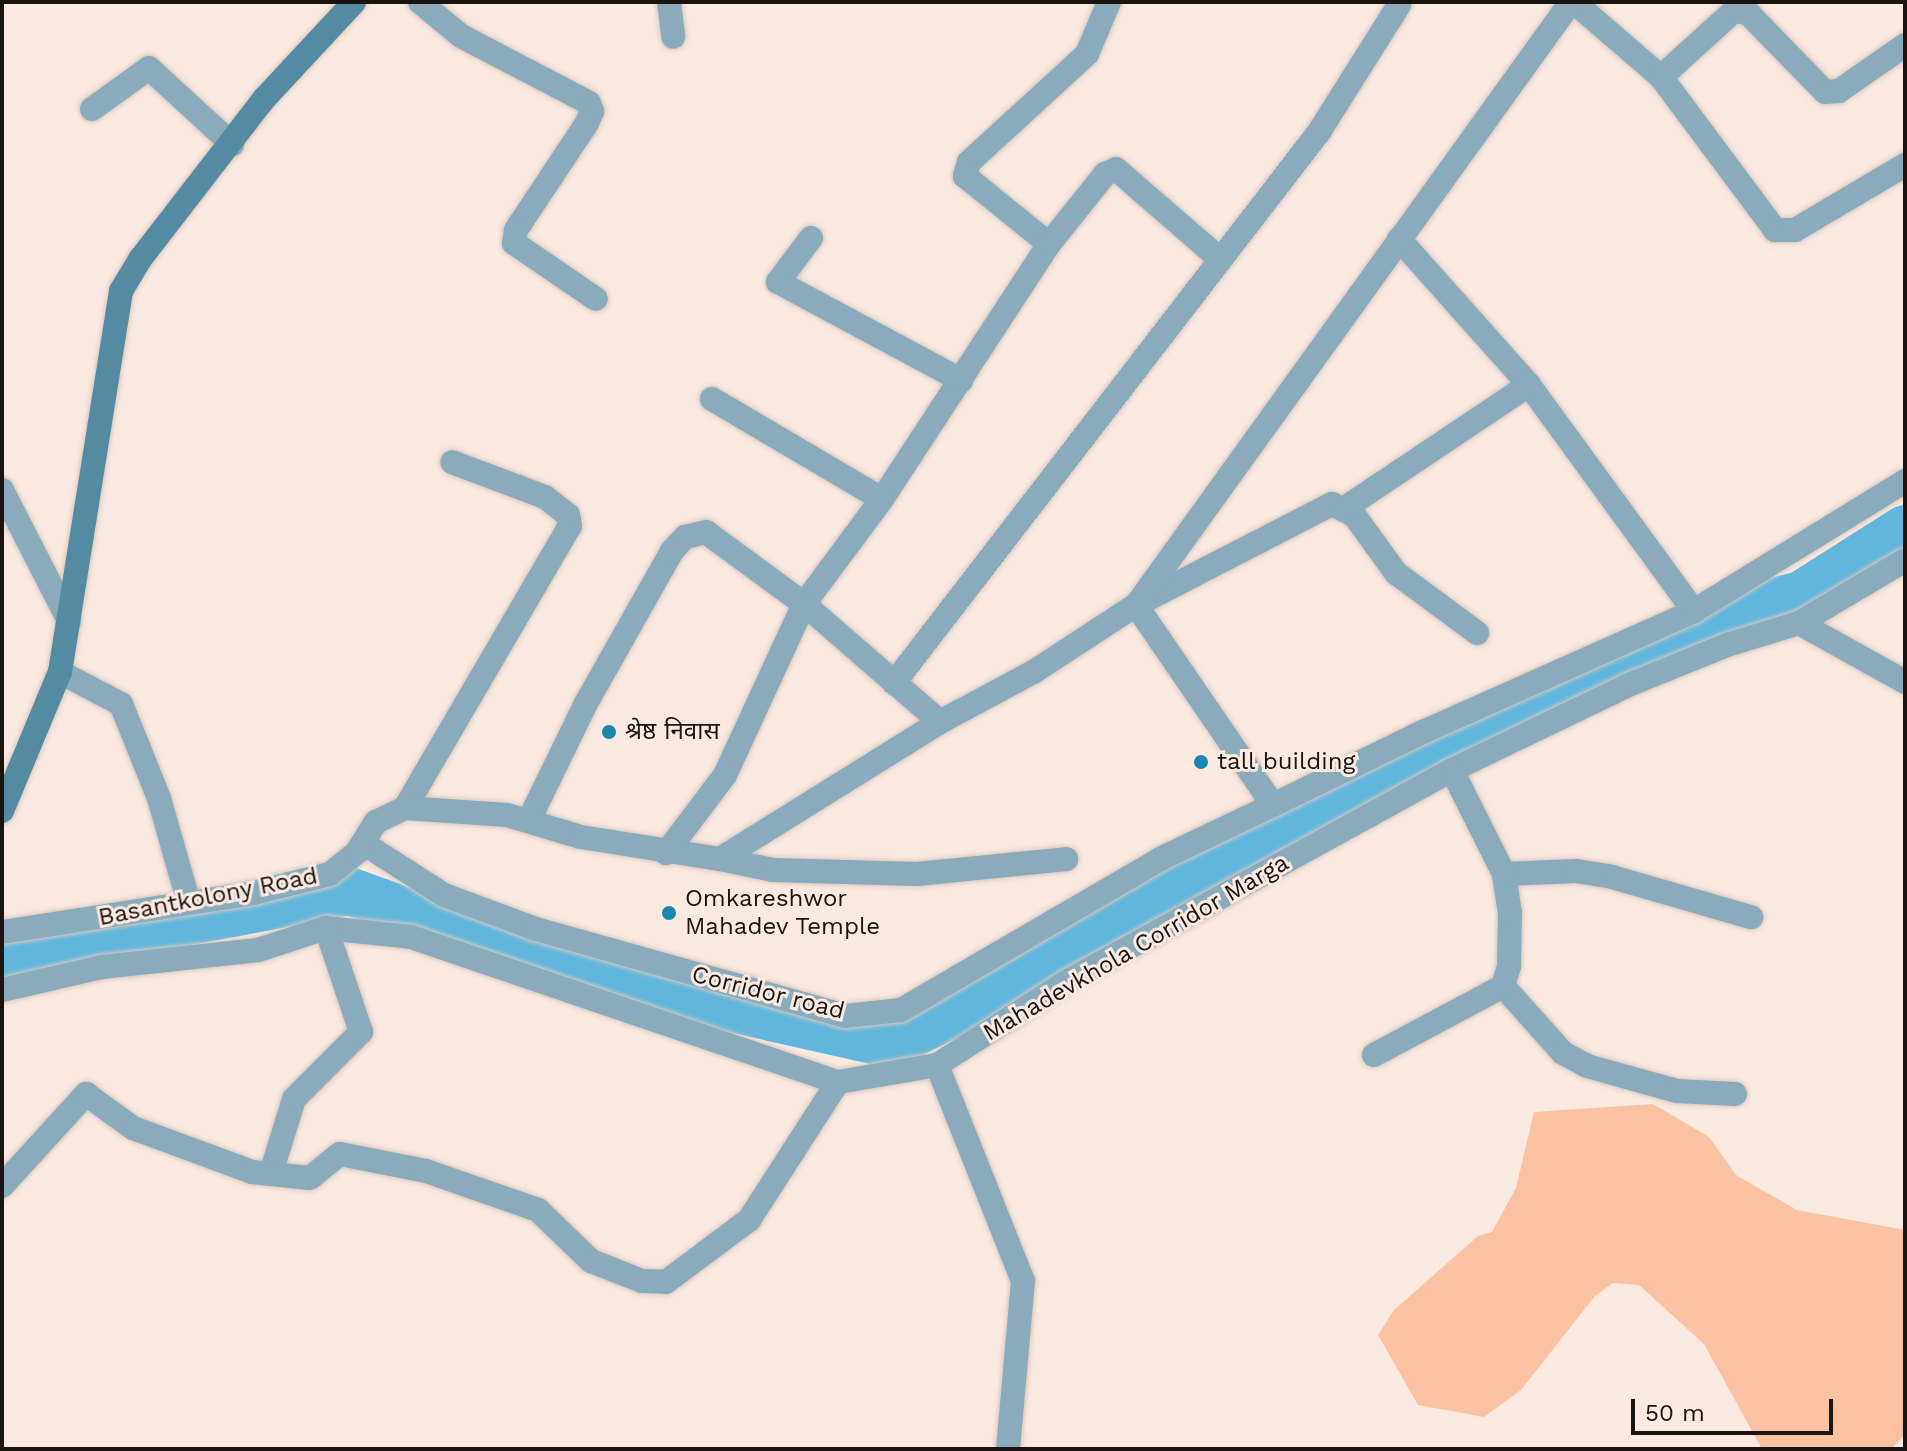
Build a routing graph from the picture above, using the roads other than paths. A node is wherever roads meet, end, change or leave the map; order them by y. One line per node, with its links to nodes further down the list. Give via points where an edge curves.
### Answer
1 (354, 2): 11 (street, via 264,99)
2 (420, 2): 17 (street, via 461,36 589,103 587,123 516,230 514,243 520,252)
3 (669, 2): 7 (street)
4 (1109, 2): 15 (street, via 1087,54 969,162 965,176)
5 (1572, 2): 9 (street); 14 (street)
6 (1398, 3): 16 (street, via 1319,132)
7 (673, 37)
8 (1905, 45): 9 (street, via 1839,91 1825,92 1749,14 1735,10)
9 (1661, 77): 12 (street, via 1775,230 1795,230)
10 (92, 109): 11 (street, via 149,68)
11 (232, 144): 30 (street, via 121,291)
12 (1905, 165)
13 (811, 238): 18 (street, via 778,282)
14 (1399, 239): 19 (street); 28 (street)
15 (1049, 244): 16 (street, via 1105,174 1116,169); 18 (street)
16 (1220, 259): 35 (street)
17 (596, 299)
18 (961, 380): 24 (street)
19 (1529, 385): 25 (street); 29 (street)
20 (712, 399): 24 (street)
21 (452, 462): 39 (street, via 545,497 568,515 570,526)
22 (1905, 481): 29 (street, Corridor road)
23 (2, 490): 30 (street)
24 (882, 499): 27 (street)
25 (1345, 508): 28 (street, via 1332,504); 32 (street, via 1396,573)
26 (1905, 560): 31 (street, Mahadevkhola Corridor Marga)
27 (804, 604): 35 (street); 41 (street, via 706,532 685,537 672,551 585,705); 43 (street, via 725,775)
28 (1136, 605): 36 (street, via 1035,671); 38 (street)
29 (1694, 611): 38 (street, Corridor road)
30 (69, 621): 33 (street)
31 (1799, 623): 34 (street); 37 (street, Mahadevkhola Corridor Marga, via 1631,684)
32 (1477, 633)
33 (60, 672): 40 (street); 47 (street, via 121,704 159,798)
34 (1905, 682)
35 (894, 683): 36 (street)
36 (940, 722): 44 (street)
37 (1452, 770): 46 (street); 54 (street, Mahadevkhola Corridor Marga, via 1068,981)
38 (1273, 805): 42 (street, Corridor road, via 1160,859 901,1010 845,1016 536,929 444,895)
39 (405, 808): 41 (street); 42 (street, Basantkolony Road, via 376,822)
40 (2, 811)
41 (529, 820): 43 (street, via 581,837)
42 (363, 843): 47 (street, Basantkolony Road, via 330,874)
43 (666, 853): 44 (street)
44 (720, 859): 45 (street, via 773,870 917,874)
45 (1066, 859)
46 (1504, 874): 48 (street, via 1576,871 1612,877); 51 (street, via 1510,913 1509,966)
47 (189, 903): 50 (street, Basantkolony Road)
48 (1751, 917)
49 (326, 928): 52 (street, Mahadevkhola Corridor Marga, via 258,950 102,967); 55 (street, Mahadevkhola Corridor Marga, via 411,937); 57 (street, via 361,1032 294,1099)
50 (2, 932)
51 (1503, 986): 53 (street); 56 (street, via 1563,1053 1587,1066 1677,1091)
52 (2, 990)
53 (1374, 1055)
54 (937, 1065): 55 (street, Mahadevkhola Corridor Marga); 59 (street, via 1023,1281)
55 (838, 1082): 57 (street, via 749,1220 666,1282 642,1281 591,1261 538,1210 426,1171 340,1154 310,1178)
56 (1735, 1094)
57 (271, 1173): 58 (street, via 252,1172 133,1128 86,1094)
58 (2, 1186)
59 (1008, 1449)

